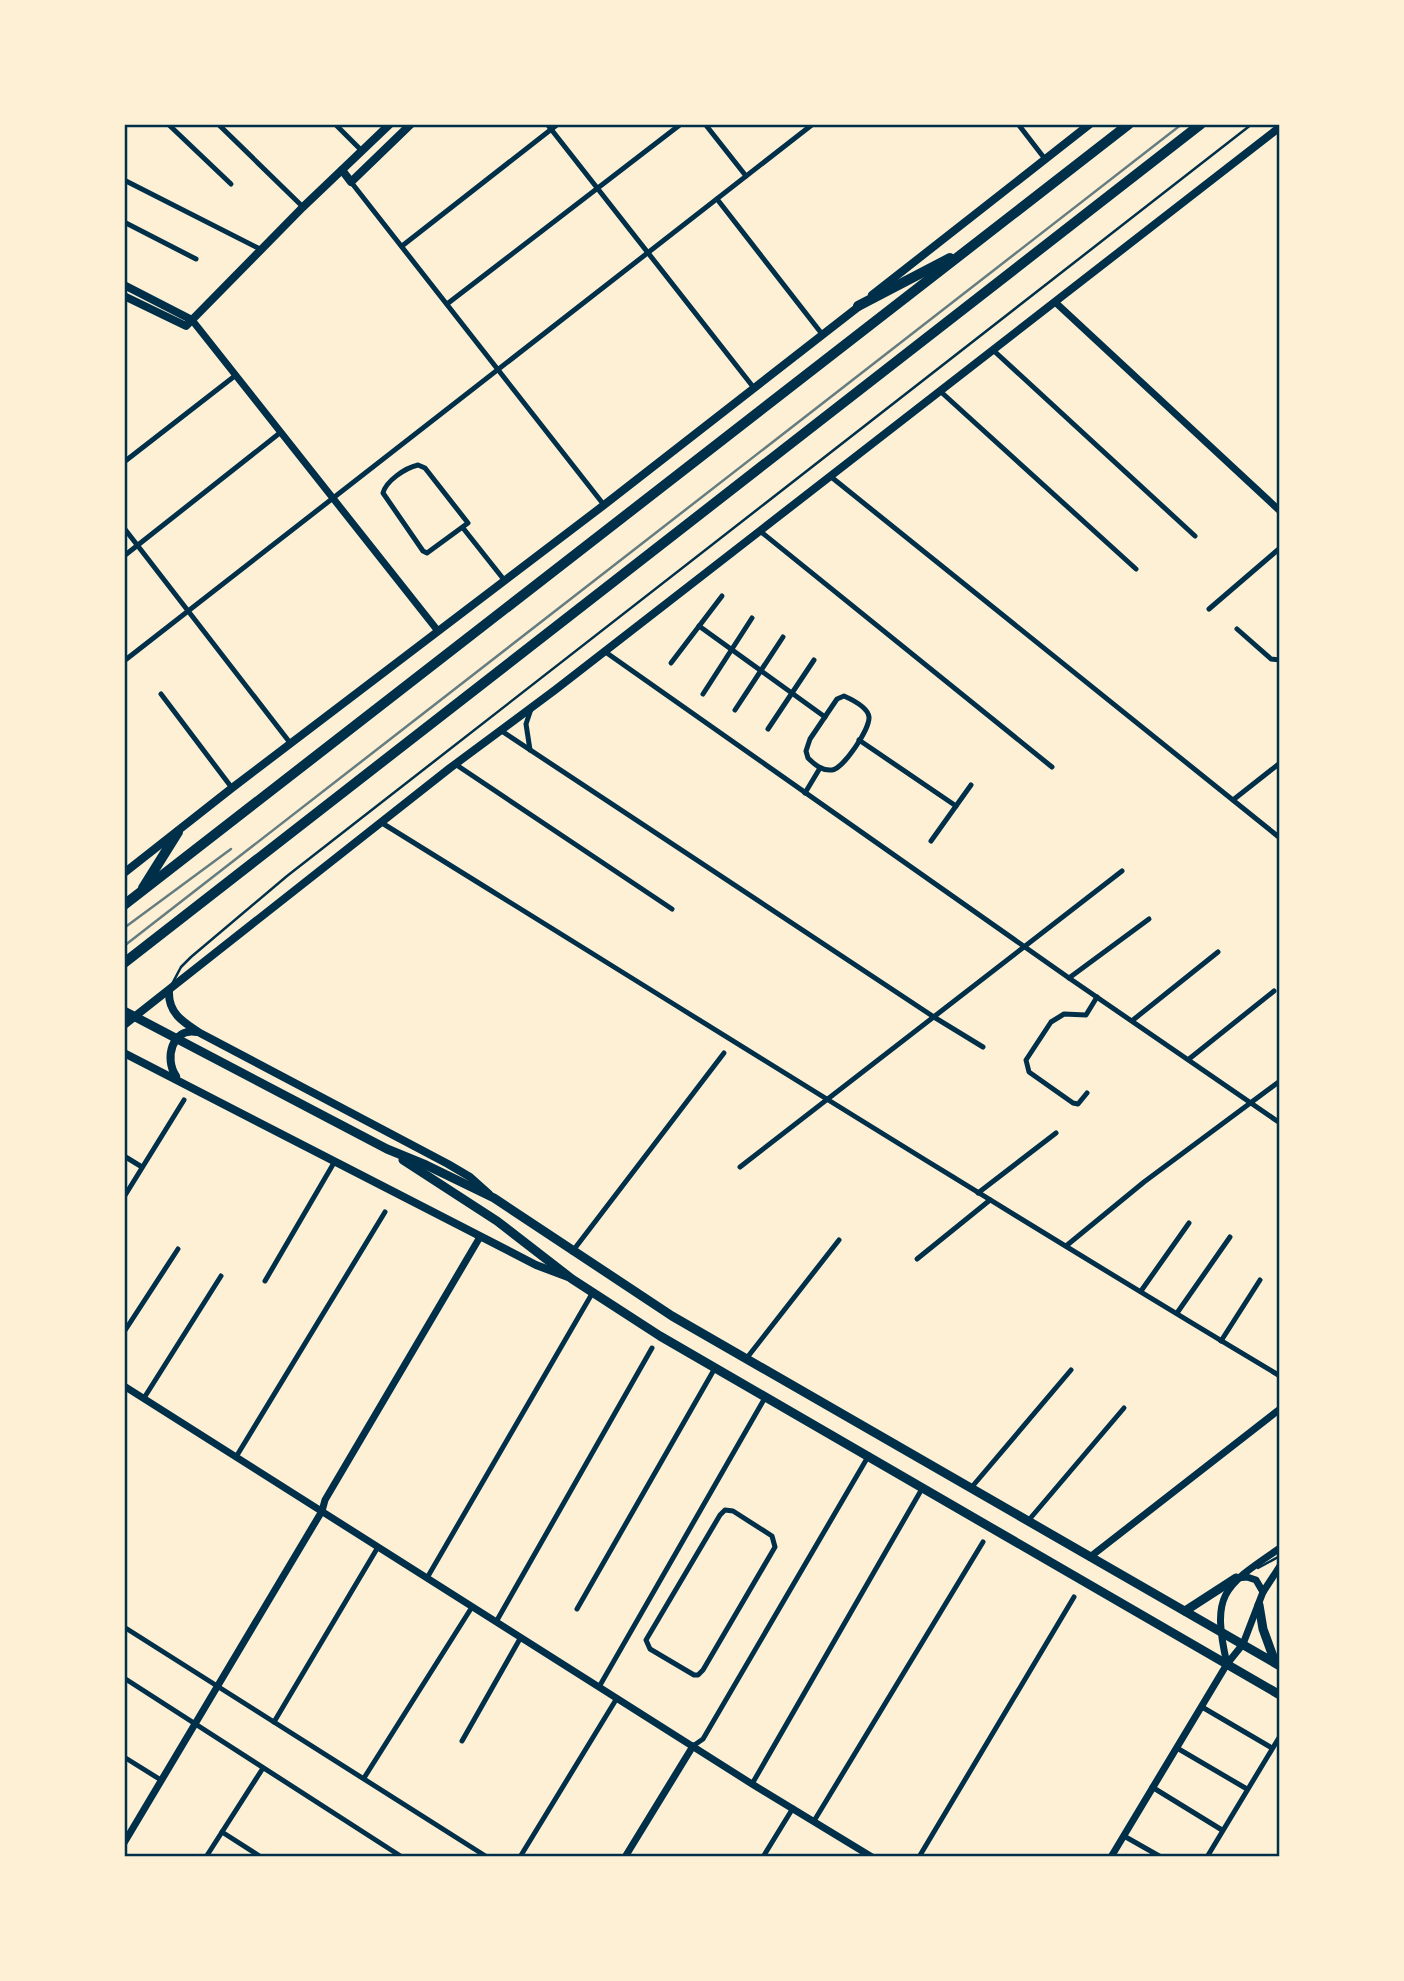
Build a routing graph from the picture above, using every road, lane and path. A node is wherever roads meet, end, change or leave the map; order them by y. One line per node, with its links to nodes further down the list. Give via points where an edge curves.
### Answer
1 (168, 124): 25 (street)
2 (218, 124): 28 (street)
3 (335, 124): 19 (street)
4 (390, 124): 17 (main road)
5 (411, 124): 18 (main road)
6 (558, 124): 15 (street)
7 (681, 124): 26 (street)
8 (705, 124): 22 (street)
9 (813, 124): 22 (street)
10 (1018, 124): 20 (street)
11 (1090, 124): 20 (main road)
12 (1129, 124): 30 (highway)
13 (1201, 124): 109 (highway)
14 (1252, 124): 111 (lane, via 287,876 191,957)
15 (549, 127): 26 (street); 31 (street)
16 (1279, 129): 37 (main road)
17 (376, 137): 18 (main road); 19 (main road)
18 (384, 150): 24 (main road)
19 (362, 151): 21 (main road)
20 (1045, 159): 39 (main road)
21 (342, 170): 24 (main road); 28 (main road)
22 (746, 176): 27 (street)
23 (124, 180): 32 (street)
24 (351, 182): 31 (street)
25 (231, 184)
26 (597, 188): 33 (street); 38 (street)
27 (717, 200): 33 (street); 41 (street)
28 (303, 207): 32 (main road)
29 (124, 222): 34 (street)
30 (975, 244): 39 (highway); 103 (highway)
31 (402, 246): 38 (street)
32 (262, 250): 40 (main road)
33 (647, 253): 43 (street); 45 (street)
34 (196, 258)
35 (124, 285): 40 (main road)
36 (124, 296): 40 (main road)
37 (1055, 302): 42 (main road); 52 (street)
38 (446, 304): 43 (street)
39 (859, 306): 41 (main road)
40 (189, 323): 44 (street, via 210,340)
41 (822, 334): 45 (main road)
42 (993, 350): 46 (main road); 56 (street)
43 (498, 369): 50 (street); 51 (street)
44 (236, 375): 47 (street); 48 (street)
45 (754, 388): 51 (main road)
46 (940, 391): 49 (main road); 60 (street)
47 (281, 432): 50 (street); 57 (street)
48 (124, 462)
49 (830, 476): 55 (main road); 95 (street)
50 (334, 498): 64 (street); 68 (street)
51 (604, 505): 61 (main road)
52 (1280, 512)
53 (124, 527): 57 (street)
54 (463, 528): 54 (street, via 467,520 422,466 410,467 384,487 384,496 424,552); 61 (street)
55 (760, 531): 71 (main road); 90 (street)
56 (1195, 536)
57 (137, 545): 59 (street); 64 (street)
58 (1280, 548): 63 (street)
59 (124, 556)
60 (1136, 569)
61 (505, 581): 68 (main road)
62 (722, 596): 66 (street)
63 (1209, 609)
64 (188, 611): 74 (street); 86 (street)
65 (752, 618): 70 (street)
66 (699, 626): 70 (street); 75 (street)
67 (1237, 629): 73 (street, via 1271,660)
68 (438, 631): 86 (main road)
69 (783, 637): 76 (street)
70 (732, 648): 76 (street); 79 (street)
71 (604, 650): 80 (main road); 94 (street)
72 (814, 660): 77 (street)
73 (1280, 660)
74 (124, 661)
75 (671, 663)
76 (762, 669): 77 (street); 81 (street)
77 (792, 692): 82 (street); 83 (street)
78 (161, 694): 93 (street)
79 (703, 694)
80 (532, 706): 84 (main road); 87 (street, via 526,724)
81 (735, 710)
82 (825, 717): 85 (street, via 841,696 848,697 868,713); 91 (street, via 806,751)
83 (768, 729)
84 (500, 730): 87 (street); 89 (main road)
85 (859, 740): 91 (street, via 841,766); 96 (street)
86 (291, 745): 93 (main road)
87 (530, 750): 115 (street)
88 (1280, 763): 95 (street)
89 (455, 764): 97 (main road); 105 (street)
90 (1052, 767)
91 (820, 768): 94 (street)
92 (971, 785): 96 (street)
93 (232, 788): 98 (main road)
94 (805, 793): 107 (street)
95 (1233, 800): 99 (street)
96 (956, 806): 100 (street)
97 (382, 823): 111 (main road); 126 (street)
98 (178, 832): 102 (main road); 103 (highway)
99 (1280, 838)
100 (931, 841)
101 (1122, 871): 107 (street)
102 (124, 873)
103 (139, 894): 104 (highway)
104 (124, 905)
105 (672, 909)
106 (1149, 919): 110 (street)
107 (1026, 947): 110 (street); 115 (street)
108 (1218, 952): 116 (street)
109 (124, 963)
110 (1069, 978): 113 (street)
111 (169, 990): 117 (main road); 118 (main road, via 173,1014)
112 (1274, 991): 122 (street)
113 (1097, 997): 116 (street); 125 (street, via 1086,1015 1064,1014 1051,1022 1025,1064 1029,1072 1073,1103 1078,1104)
114 (124, 1012): 131 (main road)
115 (934, 1017): 119 (street); 126 (street)
116 (1133, 1020): 122 (street)
117 (124, 1025)
118 (200, 1033): 123 (main road, via 185,1032 173,1044 170,1062); 138 (main road, via 448,1164)
119 (983, 1047)
120 (124, 1053): 123 (main road)
121 (724, 1053): 147 (street)
122 (1189, 1059): 128 (street)
123 (179, 1080): 133 (main road)
124 (1280, 1081): 128 (street)
125 (1087, 1093)
126 (830, 1099): 135 (street); 136 (street)
127 (184, 1100): 134 (street)
128 (1250, 1103): 129 (street); 145 (street)
129 (1280, 1123)
130 (1056, 1133): 136 (street)
131 (387, 1149): 138 (main road); 150 (main road, via 497,1221)
132 (124, 1156): 134 (street)
133 (335, 1161): 142 (main road); 152 (street)
134 (142, 1167): 137 (street)
135 (740, 1167)
136 (978, 1193): 139 (street)
137 (124, 1197)
138 (494, 1198): 147 (main road)
139 (990, 1200): 145 (street); 148 (street)
140 (385, 1212): 169 (street)
141 (1189, 1223): 153 (street)
142 (480, 1237): 150 (main road); 172 (street)
143 (1230, 1237): 155 (street)
144 (839, 1240): 159 (street)
145 (1066, 1246): 153 (street)
146 (178, 1249): 156 (street)
147 (572, 1252): 159 (main road)
148 (917, 1259)
149 (221, 1276): 165 (street)
150 (572, 1279): 154 (main road)
151 (1260, 1280): 157 (street)
152 (265, 1281)
153 (1141, 1291): 155 (street)
154 (593, 1292): 160 (main road); 182 (street)
155 (1177, 1313): 157 (street)
156 (124, 1332)
157 (1221, 1341): 162 (street)
158 (652, 1348): 190 (street)
159 (746, 1360): 171 (main road)
160 (715, 1368): 164 (main road); 188 (street)
161 (1071, 1370): 171 (street)
162 (1280, 1376)
163 (124, 1386): 165 (street)
164 (766, 1396): 168 (main road); 177 (street)
165 (144, 1398): 169 (street)
166 (1124, 1408): 173 (street)
167 (1280, 1409): 179 (street)
168 (869, 1455): 170 (main road); 207 (street, via 703,1739)
169 (236, 1457): 172 (street)
170 (923, 1487): 195 (main road); 214 (street)
171 (971, 1488): 173 (main road)
172 (322, 1511): 175 (street); 198 (street)
173 (1028, 1521): 179 (main road)
174 (983, 1542): 218 (street)
175 (378, 1547): 182 (street); 203 (street)
176 (1280, 1548): 183 (street)
177 (676, 1553): 180 (street); 199 (street)
178 (1280, 1556): 183 (lane)
179 (1090, 1557): 189 (main road)
180 (690, 1563): 180 (street, via 726,1510 772,1536 775,1543 698,1675 646,1643)
181 (1280, 1566): 184 (street)
182 (427, 1578): 187 (street)
183 (1236, 1578): 184 (street, via 1255,1580); 189 (main road); 192 (street, via 1222,1605)
184 (1263, 1592): 186 (street)
185 (1074, 1597): 232 (street)
186 (1259, 1605): 194 (street); 196 (main road, via 1266,1641)
187 (472, 1607): 190 (street); 212 (street)
188 (576, 1609)
189 (1185, 1611): 192 (main road)
190 (496, 1622): 193 (street)
191 (124, 1628): 198 (street)
192 (1220, 1631): 194 (main road); 195 (street)
193 (521, 1637): 199 (street); 206 (street)
194 (1243, 1644): 195 (street); 196 (main road)
195 (1227, 1664): 200 (main road); 202 (street)
196 (1278, 1665)
197 (124, 1678): 204 (street)
198 (218, 1685): 203 (street); 204 (street)
199 (599, 1687): 201 (street)
200 (1280, 1695)
201 (617, 1698): 207 (street); 228 (street)
202 (1202, 1707): 208 (street); 209 (street)
203 (274, 1722): 212 (street)
204 (195, 1724): 211 (street); 213 (street)
205 (1280, 1736): 209 (street)
206 (462, 1741)
207 (693, 1746): 214 (street); 229 (street)
208 (1177, 1748): 215 (street); 216 (street)
209 (1272, 1748): 216 (street)
210 (124, 1756): 213 (street)
211 (263, 1768): 221 (street); 226 (street)
212 (364, 1778): 227 (street)
213 (161, 1780): 219 (street)
214 (752, 1784): 217 (street)
215 (1152, 1787): 220 (street); 222 (street)
216 (1247, 1789): 220 (street)
217 (793, 1808): 218 (street); 230 (street)
218 (814, 1821): 231 (street)
219 (127, 1830): 223 (street)
220 (1222, 1830): 235 (street)
221 (222, 1832): 224 (street); 225 (street)
222 (1124, 1836): 233 (street); 234 (street)
223 (124, 1843)
224 (206, 1857)
225 (261, 1857)
226 (402, 1857)
227 (487, 1857)
228 (520, 1857)
229 (625, 1857)
230 (763, 1857)
231 (872, 1857)
232 (919, 1857)
233 (1111, 1857)
234 (1161, 1857)
235 (1207, 1857)

